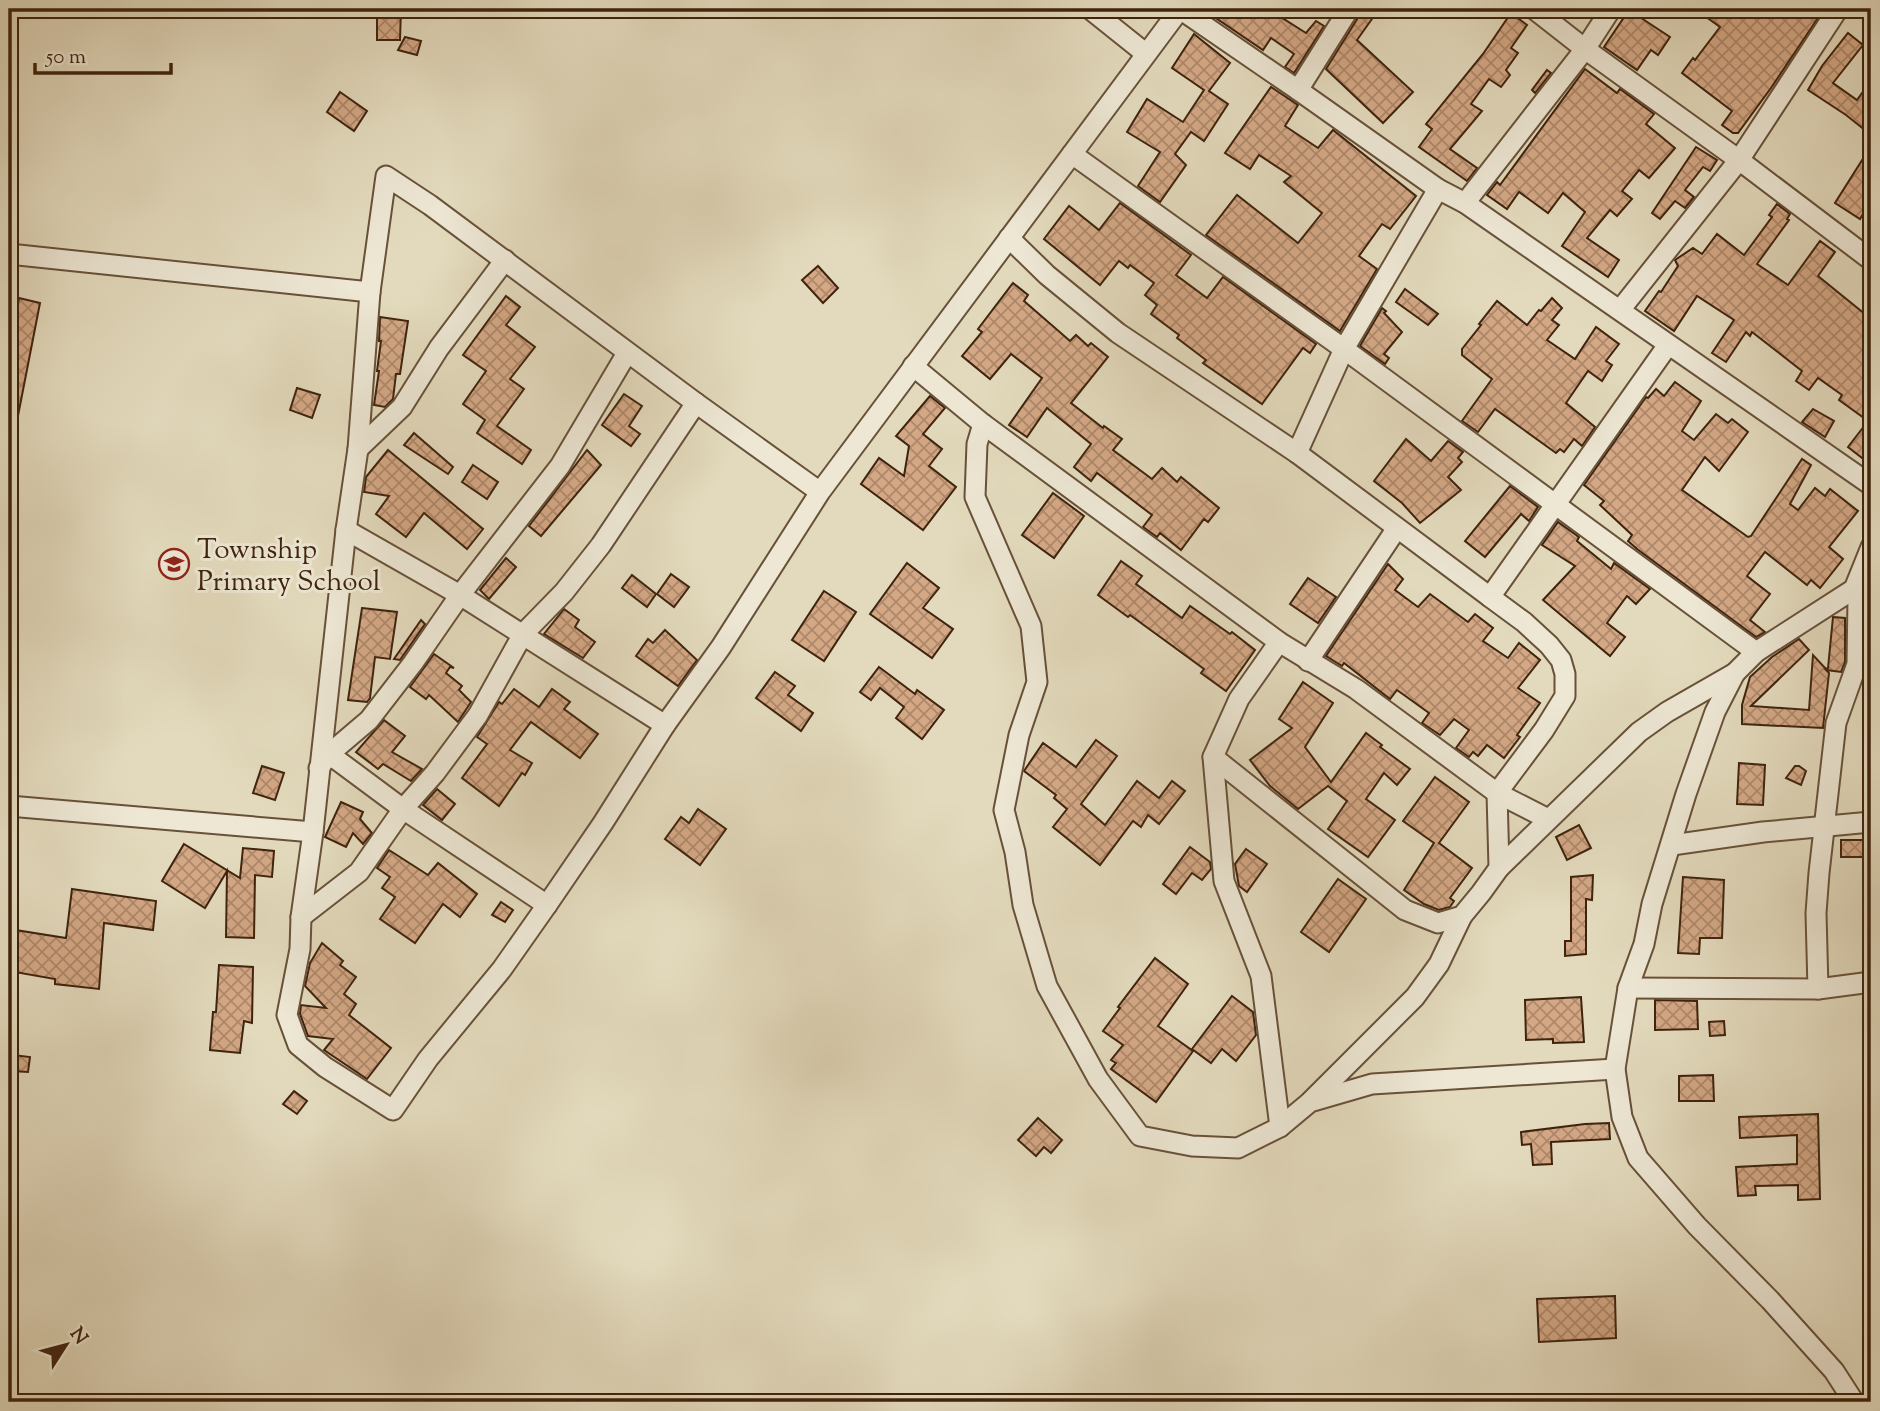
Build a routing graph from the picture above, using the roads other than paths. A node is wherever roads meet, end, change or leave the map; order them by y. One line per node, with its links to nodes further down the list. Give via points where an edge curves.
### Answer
1 (1090, 9): 8 (street)
2 (1180, 9): 8 (street); 9 (street)
3 (1349, 9): 9 (street)
4 (1534, 9): 7 (street)
5 (1611, 9): 7 (street)
6 (1838, 9): 11 (street)
7 (1585, 49): 11 (street); 13 (street)
8 (1145, 53): 10 (street)
9 (1298, 90): 12 (street)
10 (1072, 155): 14 (street); 21 (street)
11 (1740, 160): 17 (street); 19 (street)
12 (1438, 189): 13 (street); 21 (street)
13 (1465, 203): 19 (street)
14 (1009, 238): 23 (street); 27 (street, via 1118,333)
15 (9, 254): 18 (street)
16 (505, 260): 18 (street, via 386,176); 22 (street); 26 (street, via 439,348 402,407)
17 (1871, 260)
18 (370, 292): 26 (street)
19 (1620, 310): 20 (street)
20 (1668, 345): 28 (street); 30 (street)
21 (1343, 349): 27 (street); 30 (street)
22 (628, 352): 24 (street); 34 (street, via 560,466)
23 (913, 366): 25 (street); 29 (street)
24 (696, 403): 29 (street); 37 (street, via 601,545)
25 (983, 424): 38 (street); 62 (street, via 975,497 1031,626 1037,682 1019,735 1004,810 1023,905 1047,986 1098,1079 1140,1136 1192,1146 1238,1148)
26 (358, 449): 32 (street)
27 (1297, 453): 31 (street)
28 (1871, 485)
29 (820, 492): 42 (street)
30 (1554, 505): 36 (street); 39 (street)
31 (1397, 528): 36 (street); 40 (street)
32 (346, 530): 34 (street); 44 (street)
33 (1871, 547): 35 (street)
34 (460, 594): 37 (street); 44 (street, via 369,720)
35 (1861, 595): 39 (street); 50 (street, via 1857,664 1836,723)
36 (1490, 597): 45 (street, via 1549,645 1565,674 1565,696)
37 (523, 634): 42 (street); 47 (street, via 478,715)
38 (1279, 642): 40 (street); 43 (street, via 1239,699)
39 (1756, 652): 41 (street)
40 (1308, 661): 45 (street, via 1356,689)
41 (1735, 673): 48 (street, via 1639,732); 52 (street, via 1711,724)
42 (666, 725): 54 (street)
43 (1213, 757): 55 (street, via 1405,910 1438,923); 62 (street, via 1224,881 1261,976)
44 (324, 761): 47 (street); 51 (street)
45 (1497, 793): 48 (street); 53 (street)
46 (9, 806): 51 (street)
47 (403, 809): 54 (street); 56 (street, via 359,873)
48 (1548, 819): 53 (street)
49 (1871, 822): 50 (street)
50 (1825, 825): 52 (street); 59 (street, via 1816,913)
51 (313, 832): 56 (street)
52 (1672, 845): 58 (street)
53 (1499, 868): 55 (street)
54 (547, 905): 56 (street, via 393,1110 326,1067 298,1045 292,1033 287,1015 300,949)
55 (1462, 916): 61 (street, via 1439,964 1415,997)
56 (301, 917)
57 (1871, 982): 59 (street)
58 (1628, 988): 59 (street); 60 (street)
59 (1818, 989)
60 (1615, 1069): 61 (street, via 1372,1084); 63 (street, via 1622,1116 1638,1158 1825,1361)
61 (1310, 1102): 62 (street)
62 (1280, 1127)
63 (1854, 1402)

